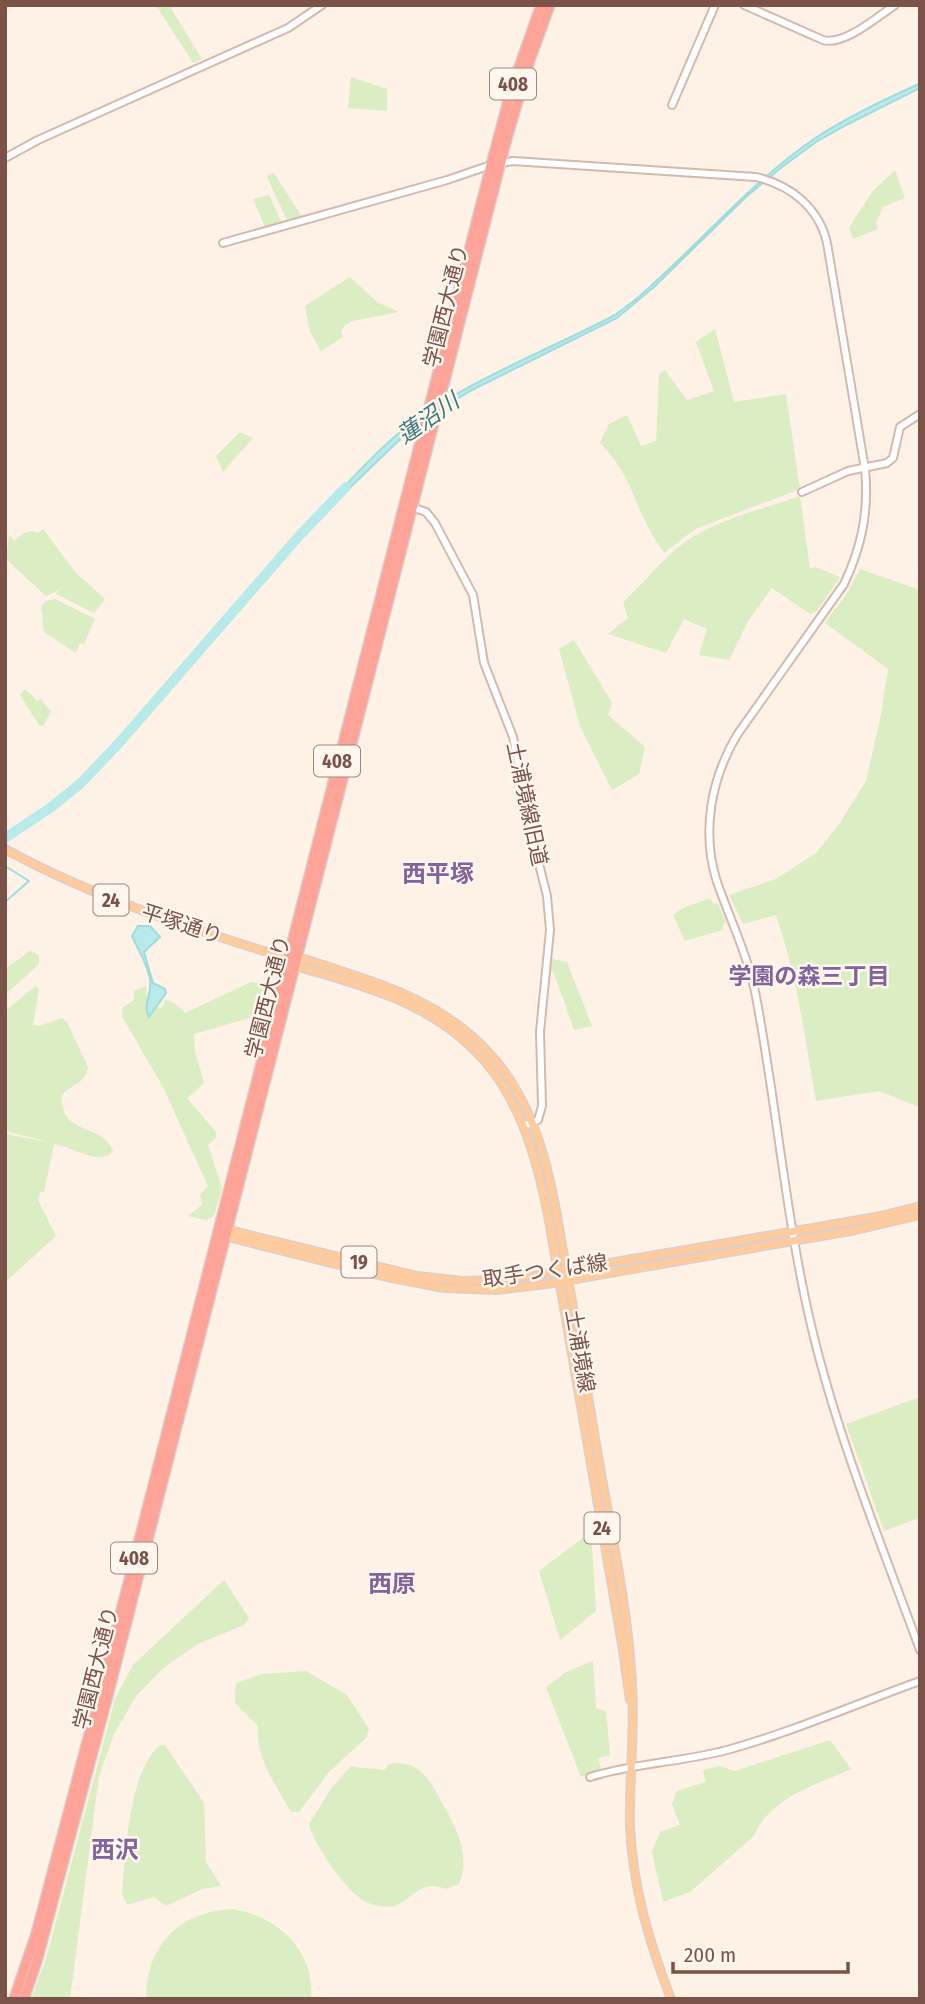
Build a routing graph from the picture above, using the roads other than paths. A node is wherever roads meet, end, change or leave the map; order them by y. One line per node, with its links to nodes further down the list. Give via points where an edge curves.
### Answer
1 (322, 5): 8 (street, via 288,28)
2 (541, 5): 9 (highway, 学園西大通り / 408, via 511,90)
3 (550, 5): 9 (highway, 学園西大通り / 408)
4 (715, 5): 7 (street)
5 (744, 5): 6 (street, via 834,42)
6 (895, 5)
7 (672, 105)
8 (5, 158)
9 (496, 164): 10 (street); 12 (street, via 756,177 794,194 818,220 826,239); 14 (highway, 学園西大通り / 408, via 430,403); 14 (highway, 学園西大通り / 408, via 442,394)
10 (223, 243)
11 (920, 414): 12 (street, via 900,427 890,461)
12 (865, 469): 13 (street, via 848,471); 22 (street, via 866,516 854,563 834,599 732,744 716,781 710,818 714,871 757,998)
13 (802, 492)
14 (408, 505): 16 (highway, 学園西大通り / 408); 17 (highway, 学園西大通り / 408); 18 (street, 土浦境線旧道, via 426,512 435,523 473,596 484,663 513,737 547,896 550,930 540,1032 542,1106)
15 (5, 849): 16 (main road, 平塚通り / 24, via 129,907)
16 (286, 958): 17 (main road, 平塚通り / 24); 23 (highway, 学園西大通り / 408)
17 (296, 961): 18 (main road, 土浦境線 / 24, via 391,988 443,1014 490,1054 517,1090); 19 (main road, 土浦境線 / 24, via 399,1000 453,1030 498,1077); 23 (highway, 学園西大通り / 408)
18 (533, 1123): 19 (street); 25 (main road, 土浦境線 / 24, via 552,1188)
19 (524, 1126): 25 (main road, 土浦境線 / 24)
20 (920, 1206): 22 (main road, 取手つくば線 / 19)
21 (920, 1215): 24 (main road, 取手つくば線 / 19)
22 (794, 1231): 24 (street); 25 (main road, 取手つくば線 / 19)
23 (223, 1232): 25 (main road, 取手つくば線 / 19, via 444,1288 496,1290); 30 (highway, 学園西大通り / 408); 31 (highway, 学園西大通り / 408, via 58,1886)
24 (795, 1241): 25 (main road, 取手つくば線 / 19); 26 (street, via 834,1413)
25 (563, 1275): 28 (main road, 土浦境線 / 24, via 622,1601 632,1683)
26 (920, 1650)
27 (920, 1681): 28 (street, via 739,1746)
28 (633, 1766): 29 (street); 32 (main road, 24, via 633,1863 641,1912)
29 (590, 1777)
30 (15, 1999)
31 (24, 1999)
32 (671, 1999)

